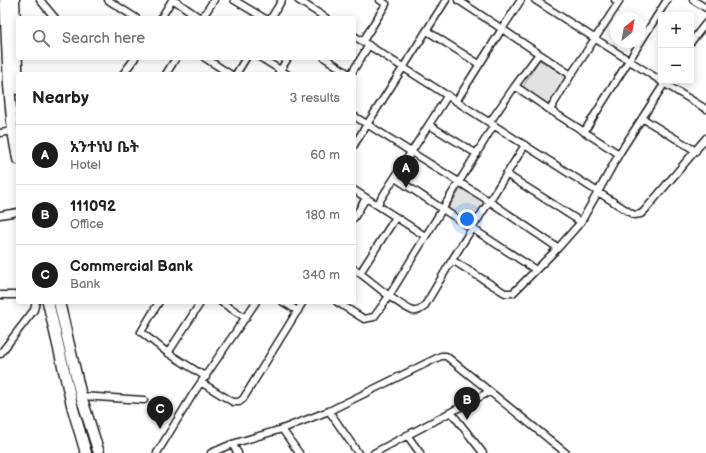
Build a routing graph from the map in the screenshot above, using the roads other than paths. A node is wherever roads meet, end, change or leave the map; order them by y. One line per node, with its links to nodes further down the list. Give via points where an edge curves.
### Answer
1 (5, 0): 70 (main road, via 8,85)
2 (14, 0): 34 (main road)
3 (40, 0): 19 (street)
4 (108, 0): 20 (street)
5 (173, 0): 21 (street); 22 (street)
6 (214, 0): 23 (street)
7 (234, 0): 24 (street)
8 (282, 0): 25 (street)
9 (298, 0): 26 (street)
10 (446, 0): 29 (street)
11 (458, 0): 28 (street)
12 (521, 0): 28 (street)
13 (535, 0): 31 (street)
14 (667, 0): 45 (street)
15 (693, 0): 18 (street)
16 (384, 1): 33 (street)
17 (618, 1): 31 (street)
18 (706, 8)
19 (54, 16)
20 (133, 16)
21 (162, 16)
22 (198, 16)
23 (202, 16)
24 (261, 16)
25 (271, 16)
26 (316, 16)
27 (706, 23): 32 (street)
28 (502, 29): 36 (street); 46 (street)
29 (427, 31): 46 (street); 47 (street)
30 (356, 37): 33 (street)
31 (595, 38): 45 (street); 56 (street)
32 (694, 38)
33 (363, 41): 35 (street)
34 (16, 44)
35 (369, 45): 47 (street); 55 (street)
36 (538, 55): 56 (street); 60 (street)
37 (17, 60): 48 (main road)
38 (131, 60): 49 (street)
39 (175, 60): 50 (street)
40 (208, 60): 51 (street)
41 (245, 60): 52 (street)
42 (264, 60): 53 (street)
43 (287, 60): 53 (street)
44 (328, 60): 54 (street)
45 (629, 61): 57 (street); 71 (street)
46 (479, 64): 62 (street)
47 (404, 66): 61 (street); 68 (street)
48 (17, 72)
49 (124, 72)
50 (167, 72)
51 (227, 72)
52 (237, 72)
53 (279, 72)
54 (347, 72)
55 (351, 72)
56 (571, 75): 64 (street)
57 (658, 79)
58 (662, 84): 66 (street)
59 (666, 84): 63 (street)
60 (515, 86): 64 (street); 67 (street)
61 (448, 95): 62 (street); 69 (street)
62 (457, 100): 67 (street)
63 (706, 109)
64 (550, 110): 71 (street)
65 (356, 117): 68 (street)
66 (642, 118): 77 (street); 80 (street)
67 (492, 123): 75 (street); 79 (street)
68 (367, 124): 74 (street); 78 (street)
69 (429, 125): 78 (street); 79 (street)
70 (13, 131): 72 (street); 76 (main road)
71 (584, 132): 80 (street)
72 (0, 133)
73 (706, 138): 77 (street)
74 (356, 142)
75 (525, 145): 81 (street); 85 (street)
76 (16, 148)
77 (696, 152): 85 (street, via 641,214 628,213)
78 (411, 153): 82 (street); 83 (street)
79 (477, 154): 83 (street)
80 (619, 154): 85 (street)
81 (506, 174): 87 (street); 94 (street)
82 (395, 178): 88 (street); 89 (street)
83 (459, 182): 87 (street); 89 (street)
84 (356, 191): 86 (street)
85 (598, 192): 94 (street)
86 (366, 198): 88 (street); 92 (street)
87 (489, 201): 95 (street); 97 (street)
88 (377, 205): 93 (street)
89 (442, 210): 95 (street); 96 (street)
90 (16, 212): 91 (street)
91 (0, 215)
92 (356, 215)
93 (396, 217): 96 (street); 100 (street)
94 (581, 222): 97 (street)
95 (472, 229): 98 (street); 99 (street)
96 (425, 236): 103 (street)
97 (558, 248): 99 (street)
98 (452, 260): 99 (street, via 505,293 513,293); 103 (street, via 424,307 419,311 414,311)
99 (536, 270)
100 (357, 271): 103 (street)
101 (16, 294): 102 (street)
102 (0, 295)
103 (389, 296): 113 (street, via 374,317 369,319 364,319)
104 (36, 304): 117 (street, via 34,310)
105 (48, 304): 128 (main road)
106 (60, 304): 121 (main road)
107 (158, 304): 116 (street, via 141,332)
108 (199, 304): 116 (street)
109 (224, 304): 115 (street)
110 (255, 304): 115 (street)
111 (286, 304): 114 (street)
112 (303, 304): 114 (street)
113 (339, 304)
114 (298, 311): 119 (street, via 239,402 232,402)
115 (246, 318): 118 (street)
116 (168, 353): 118 (street)
117 (0, 354)
118 (206, 377): 119 (street)
119 (202, 384): 130 (street, via 193,394)
120 (489, 392): 123 (street, via 451,358 442,356); 124 (street); 138 (street)
121 (81, 396): 122 (street); 129 (main road)
122 (144, 400)
123 (329, 412): 125 (street); 134 (street)
124 (451, 412): 126 (street); 137 (street)
125 (282, 429): 127 (street); 133 (street)
126 (407, 435): 135 (street); 136 (street)
127 (232, 444): 131 (street); 132 (street)
128 (86, 453)
129 (99, 453)
130 (157, 453)
131 (211, 453)
132 (238, 453)
133 (299, 453)
134 (358, 453)
135 (374, 453)
136 (420, 453)
137 (483, 453)
138 (566, 453)

